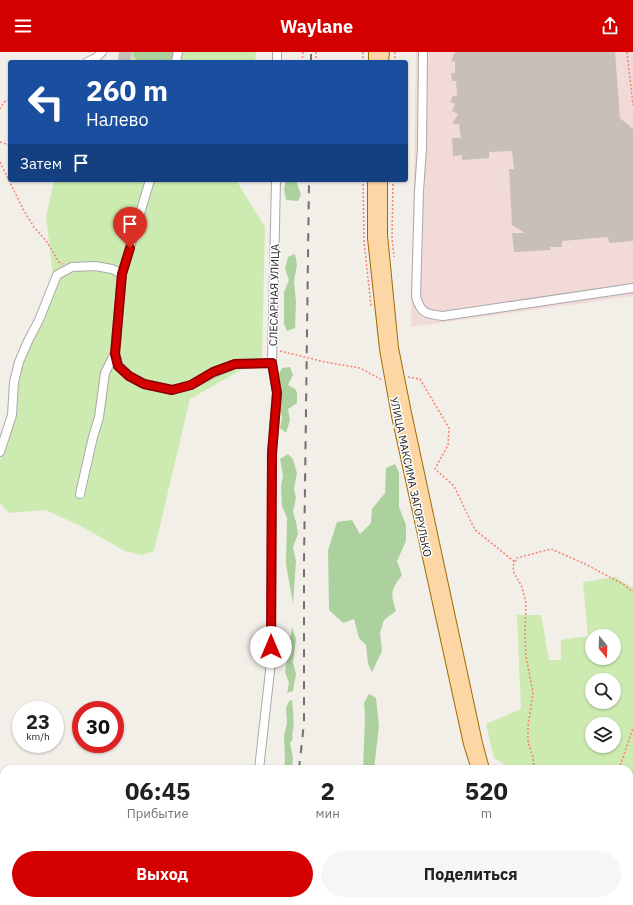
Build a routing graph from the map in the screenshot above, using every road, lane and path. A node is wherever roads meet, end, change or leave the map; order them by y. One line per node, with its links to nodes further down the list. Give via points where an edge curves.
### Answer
1 (102, 52): 4 (street)
2 (423, 52): 19 (street, via 416,289 419,307 428,314 443,316)
3 (627, 52): 6 (path)
4 (92, 60)
5 (8, 100): 7 (path)
6 (633, 105)
7 (0, 109)
8 (0, 162): 9 (path)
9 (8, 178)
10 (10, 182): 17 (path, via 24,211 59,262)
11 (149, 182): 18 (street)
12 (276, 182): 20 (street, СЛЕСАРНАЯ УЛИЦА)
13 (373, 182): 31 (main road, УЛИЦА МАКСИМА ЗАГОРУЛЬКО, via 373,238 384,349)
14 (382, 182): 32 (main road, УЛИЦА МАКСИМА ЗАГОРУЛЬКО, via 382,235 393,348)
15 (393, 182): 16 (path)
16 (394, 262)
17 (72, 267): 18 (street, via 95,266); 25 (street, via 57,276 19,362 14,382 12,415)
18 (122, 274): 21 (street)
19 (633, 288)
20 (273, 350): 22 (street, СЛЕСАРНАЯ УЛИЦА); 24 (path, via 360,368)
21 (115, 354): 22 (street, via 118,366 129,376 144,384 172,390 191,385 213,372 235,364); 26 (street, via 106,373 99,417)
22 (272, 363): 30 (street, СЛЕСАРНАЯ УЛИЦА, via 277,393 272,453 271,662)
23 (406, 377): 27 (path, via 420,379 449,428 448,445 435,469 454,486 475,530)
24 (382, 381)
25 (0, 452)
26 (80, 494)
27 (514, 562): 28 (path, via 517,558 550,549 583,563); 33 (path, via 514,573 522,587 526,603 526,656 533,693 528,743)
28 (633, 592)
29 (633, 728): 34 (path)
30 (259, 765)
31 (476, 765)
32 (483, 765)
33 (534, 765)
34 (620, 765)

